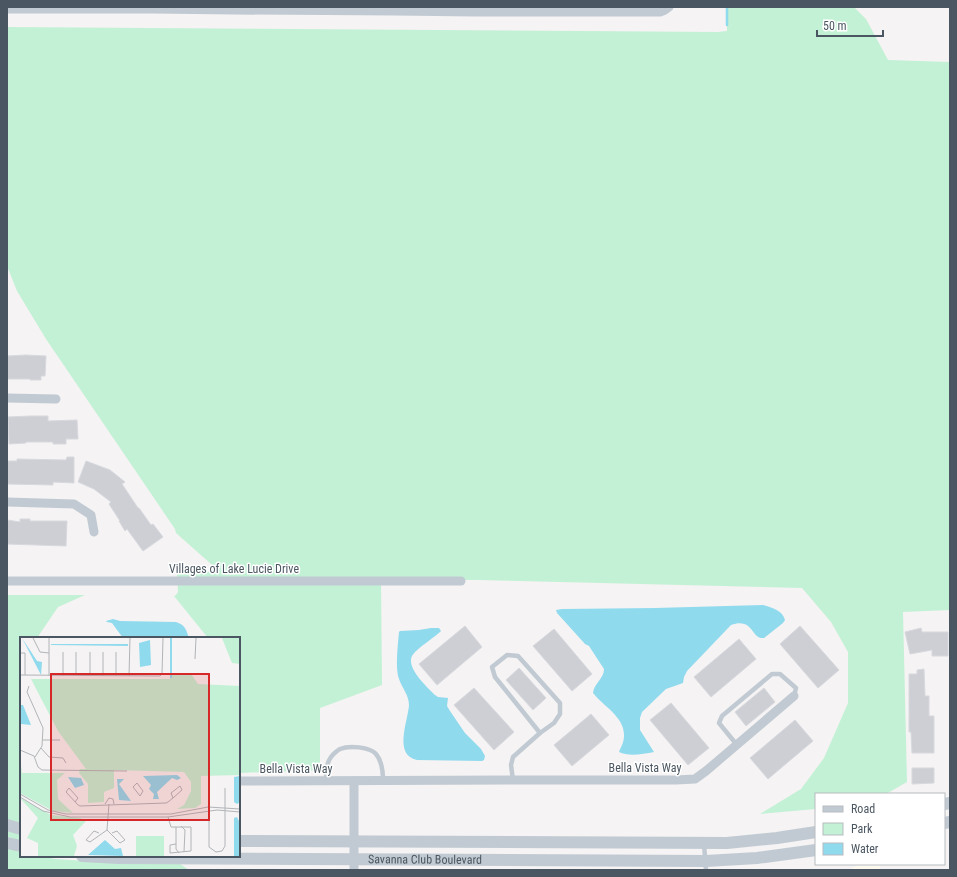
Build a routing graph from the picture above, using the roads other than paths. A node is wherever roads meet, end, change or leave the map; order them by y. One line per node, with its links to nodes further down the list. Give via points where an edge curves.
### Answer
1 (669, 7): 8 (street, via 660,12)
2 (72, 8): 3 (street); 4 (street)
3 (153, 8): 5 (street)
4 (7, 9)
5 (235, 9): 6 (street)
6 (315, 9): 7 (street)
7 (396, 9): 8 (street)
8 (476, 10)
9 (7, 398): 10 (street)
10 (56, 399)
11 (7, 502): 12 (street, via 74,504 91,515)
12 (94, 532)
13 (7, 581): 14 (street, Villages of Lake Lucie Drive)
14 (461, 581)
15 (794, 696): 17 (street, Bella Vista Way); 17 (lane, via 796,688 780,674 772,674 722,716 719,723)
16 (540, 733): 16 (lane, via 554,723 560,714 560,704 518,656 507,656 492,667 495,677); 19 (lane, via 513,757)
17 (737, 745): 19 (street, Bella Vista Way, via 695,779)
18 (383, 780): 19 (street, Bella Vista Way); 21 (lane, via 381,761 375,753 353,746 340,748 331,757 326,769); 22 (street, Bella Vista Way)
19 (513, 780)
20 (240, 781): 21 (street, Bella Vista Way)
21 (326, 781): 22 (street, Bella Vista Way)
22 (354, 781): 27 (street)
23 (7, 825): 24 (street)
24 (20, 829)
25 (815, 832): 29 (street, Savanna Club Boulevard, via 727,843)
26 (240, 841): 27 (street, Savanna Club Boulevard)
27 (354, 842): 29 (street, Savanna Club Boulevard); 33 (street)
28 (7, 843): 30 (street)
29 (704, 843): 34 (lane)
30 (20, 846)
31 (815, 850): 34 (street, Savanna Club Boulevard)
32 (100, 857): 33 (street, Savanna Club Boulevard, via 300,860)
33 (354, 864): 34 (street, Savanna Club Boulevard)
34 (706, 865)

